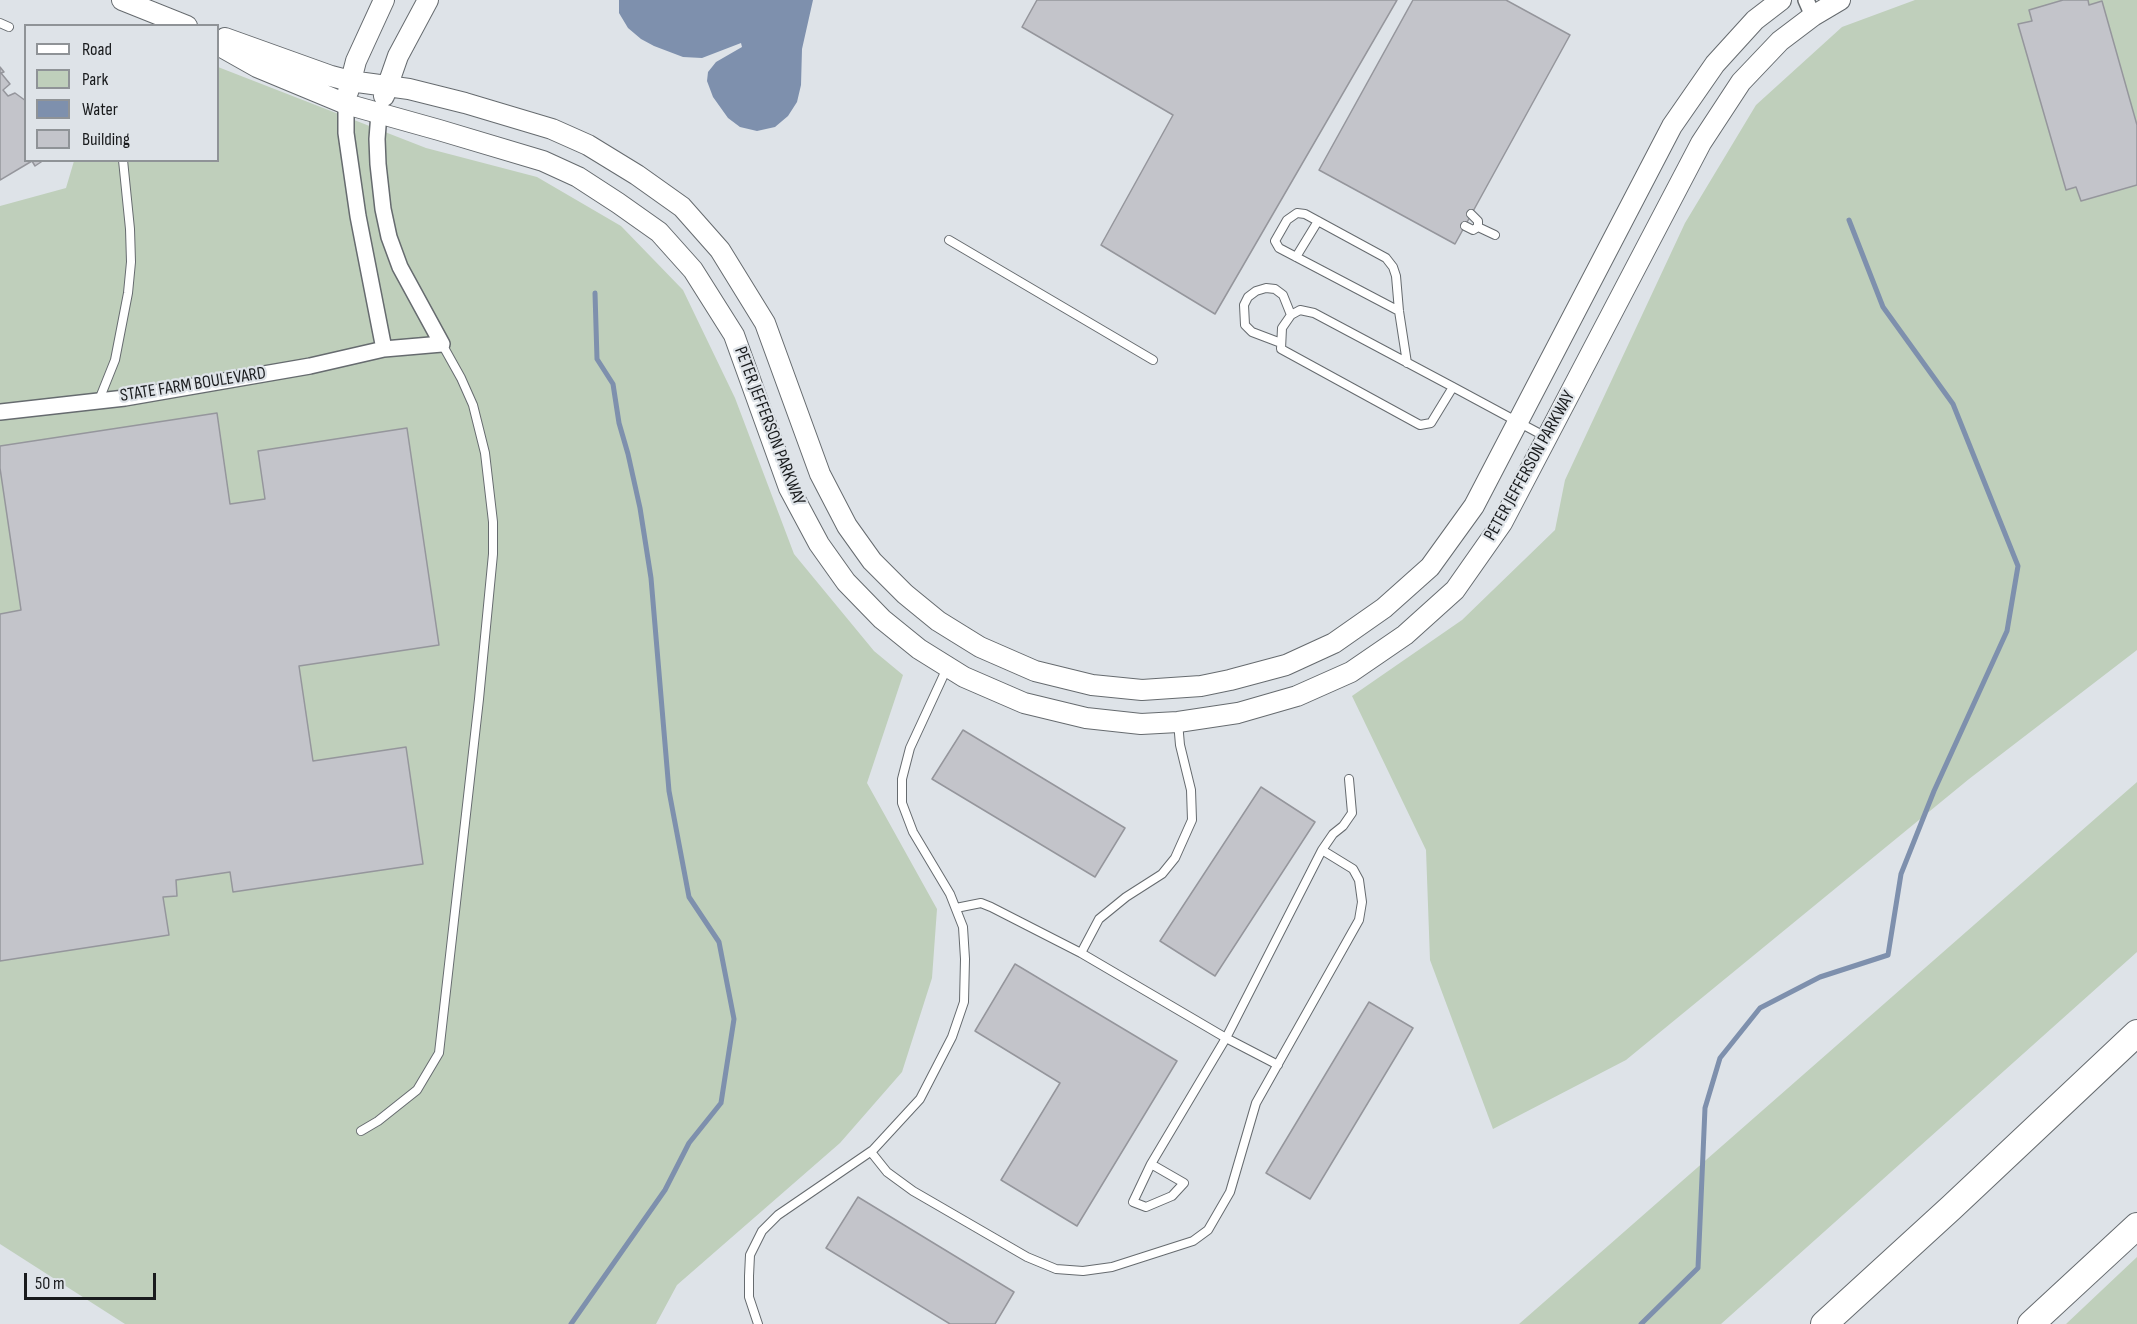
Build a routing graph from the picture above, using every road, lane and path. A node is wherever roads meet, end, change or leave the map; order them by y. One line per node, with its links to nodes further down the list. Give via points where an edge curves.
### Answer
1 (122, 0): 8 (street)
2 (384, 0): 12 (street)
3 (428, 0): 13 (street)
4 (1781, 0): 34 (street, PETER JEFFERSON PARKWAY, via 1755,20 1715,64 1672,126)
5 (1840, 0): 6 (street, PETER JEFFERSON PARKWAY)
6 (1810, 8): 35 (street, PETER JEFFERSON PARKWAY, via 1741,82 1701,143)
7 (0, 23): 9 (lane)
8 (178, 24)
9 (9, 27)
10 (219, 36): 12 (street, PETER JEFFERSON PARKWAY)
11 (219, 46): 14 (street, PETER JEFFERSON PARKWAY, via 258,67)
12 (350, 81): 13 (street, PETER JEFFERSON PARKWAY); 14 (street)
13 (387, 86): 15 (street); 34 (street, PETER JEFFERSON PARKWAY, via 465,103 552,129 588,144 682,207 720,250 765,323 820,474 847,526 872,561 938,621 980,647 1035,671 1092,685 1132,689 1201,686 1286,665 1334,643 1384,608 1430,567 1473,506)
14 (346, 104): 15 (street, PETER JEFFERSON PARKWAY); 28 (street, via 346,133 358,216)
15 (379, 113): 26 (street, via 378,164 389,237 405,277); 36 (street, PETER JEFFERSON PARKWAY, via 543,161 578,177 659,232 693,270 734,335 789,488 819,544 846,582 882,619)
16 (123, 162): 32 (lane, via 130,229 128,293 115,360)
17 (1471, 214): 20 (lane)
18 (1318, 221): 23 (lane); 23 (lane, via 1297,213 1287,220 1275,241 1279,248); 24 (lane, via 1386,258 1396,276)
19 (1465, 226): 20 (lane, via 1473,230)
20 (1478, 227): 21 (lane)
21 (1495, 235)
22 (949, 240): 29 (lane)
23 (1296, 257): 24 (lane)
24 (1399, 311): 30 (lane)
25 (1291, 315): 27 (lane, via 1282,328); 27 (lane, via 1283,295 1275,289 1256,291 1244,305 1245,326); 30 (lane, via 1300,310 1314,313)
26 (442, 344): 28 (street, STATE FARM BOULEVARD); 45 (lane, via 472,405 485,453 494,522 479,699 439,1053 417,1090)
27 (1281, 344): 31 (lane, via 1281,349 1420,425 1431,423)
28 (384, 349): 32 (street, STATE FARM BOULEVARD, via 310,366)
29 (1153, 360)
30 (1407, 363): 31 (lane)
31 (1453, 387): 34 (lane)
32 (99, 400): 33 (street, STATE FARM BOULEVARD)
33 (0, 412)
34 (1518, 423): 35 (lane)
35 (1548, 438): 37 (street, PETER JEFFERSON PARKWAY, via 1502,523 1455,590 1405,635 1351,672 1297,696 1238,713)
36 (948, 667): 37 (street, PETER JEFFERSON PARKWAY, via 1024,703 1086,718 1141,724); 40 (lane, via 910,748 902,779 902,803)
37 (1178, 722): 41 (lane, via 1191,790 1192,820 1162,874 1099,919)
38 (1349, 779): 39 (lane, via 1352,813)
39 (1322, 850): 43 (lane); 44 (lane, via 1353,869 1359,880 1359,920)
40 (956, 908): 41 (lane, via 981,903); 46 (lane, via 963,927 965,959 964,1002 955,1029 920,1099)
41 (1081, 953): 43 (lane)
42 (2137, 1033): 50 (highway)
43 (1226, 1038): 44 (lane); 47 (lane)
44 (1278, 1065): 46 (lane, via 1256,1103 1230,1192 1208,1230 1194,1240 1112,1267 1056,1269 1027,1257 913,1191 887,1173)
45 (361, 1131)
46 (871, 1152): 49 (lane, via 778,1215 762,1231 750,1256 749,1276 749,1297)
47 (1151, 1164): 47 (lane, via 1133,1202 1146,1207 1172,1196 1184,1183)
48 (2137, 1226): 51 (highway)
49 (758, 1324)
50 (1824, 1324)
51 (2031, 1324)

